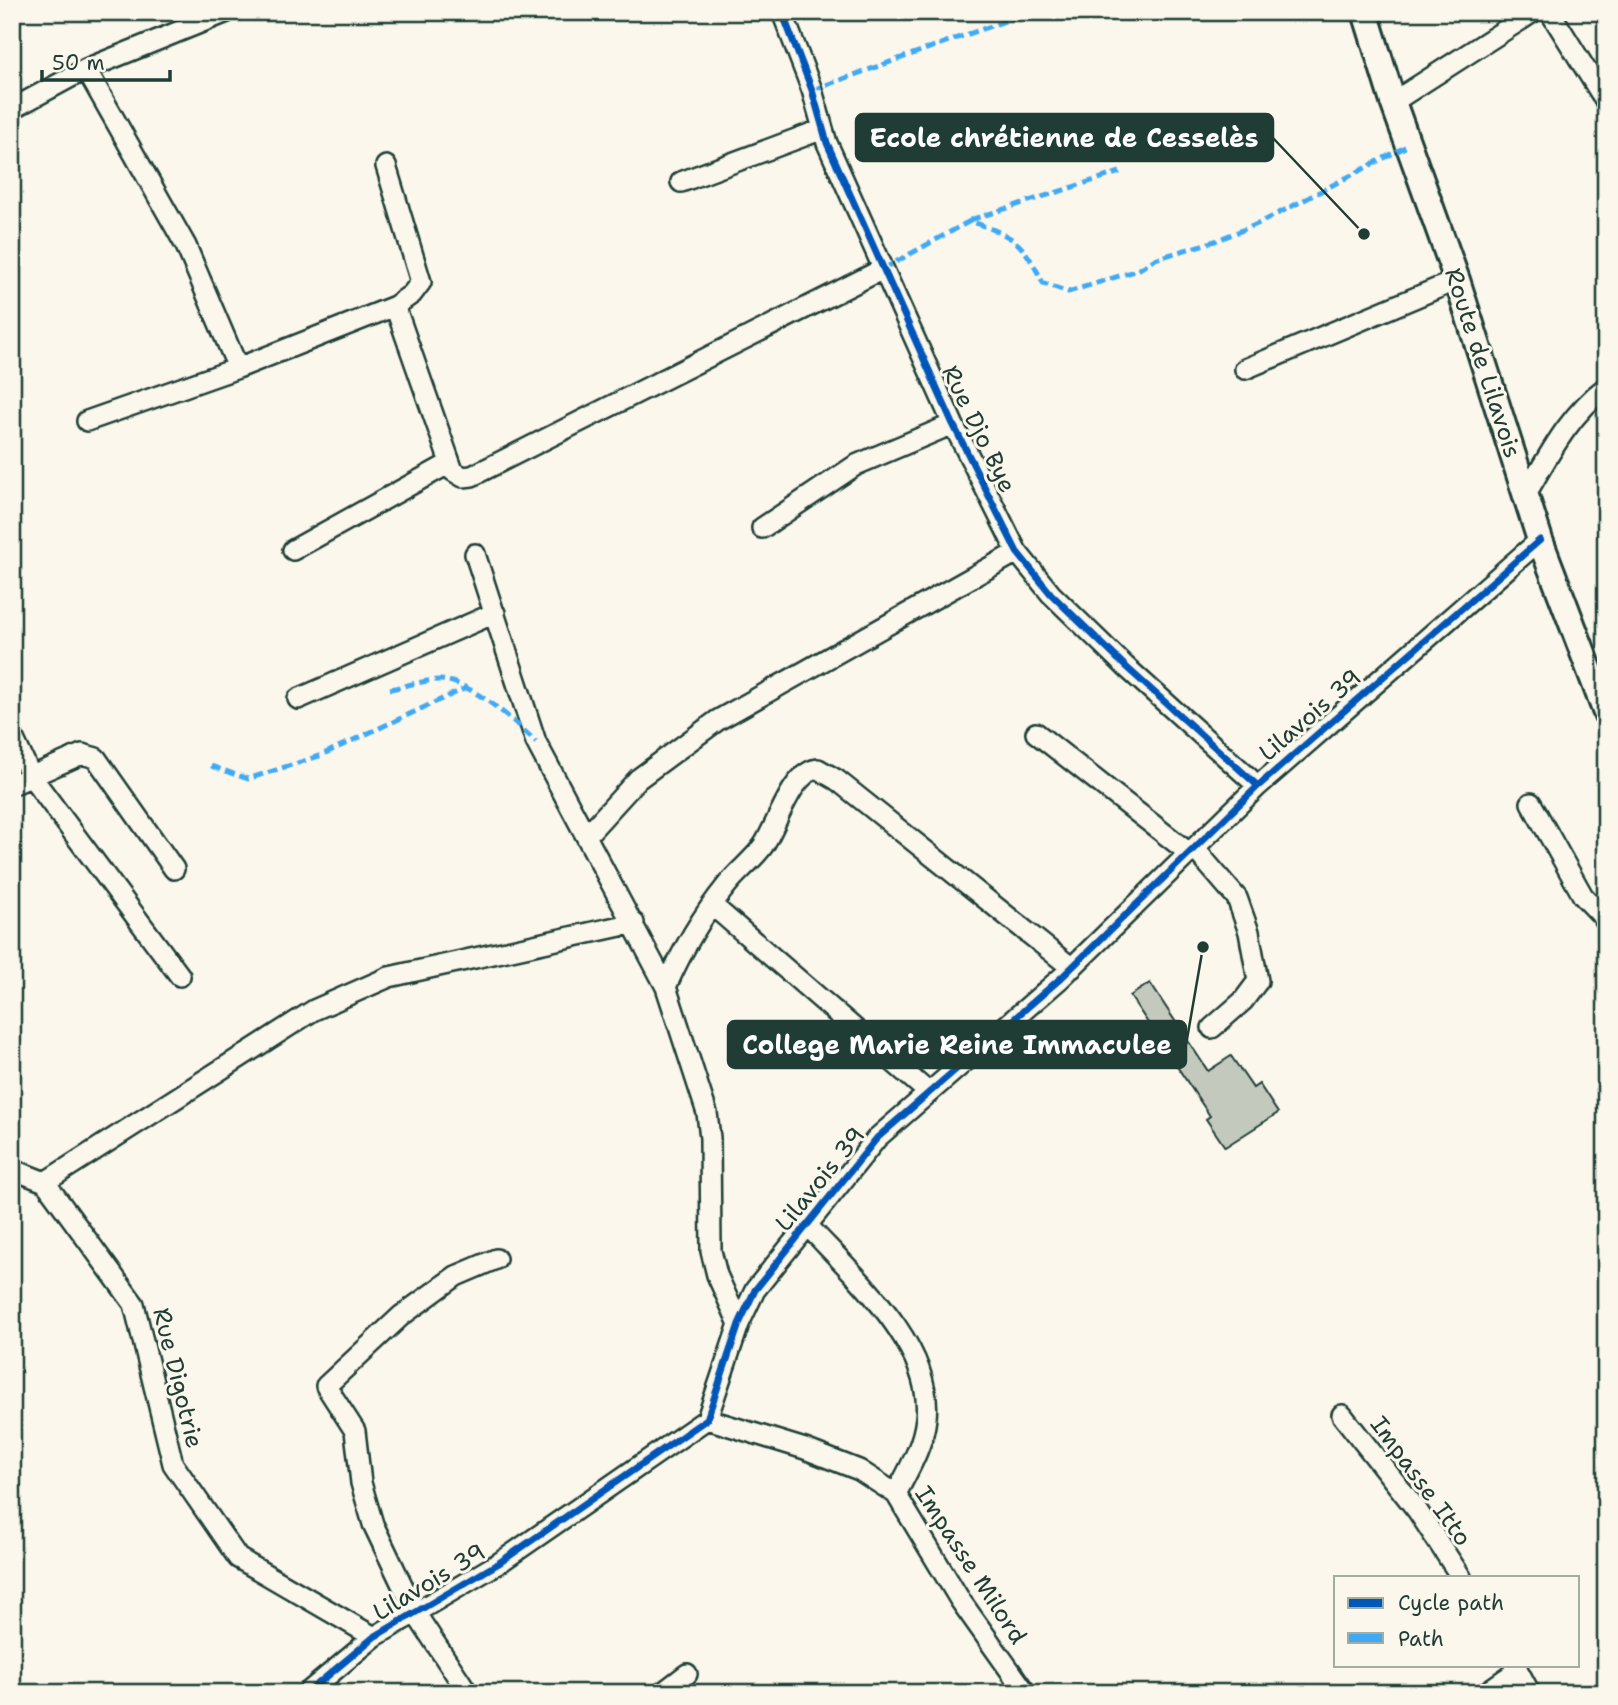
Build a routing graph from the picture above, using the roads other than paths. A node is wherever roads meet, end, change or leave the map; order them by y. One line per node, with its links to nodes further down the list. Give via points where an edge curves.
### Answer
1 (227, 12): 6 (street)
2 (782, 12): 10 (street, Rue Djo Bye)
3 (1365, 12): 7 (main road, Route de Lilavois)
4 (1532, 12): 7 (street)
5 (1550, 12): 8 (street)
6 (86, 69): 9 (street); 16 (street, via 186,246)
7 (1393, 102): 14 (main road, Route de Lilavois)
8 (1606, 102)
9 (12, 109)
10 (823, 129): 12 (street); 13 (street, Rue Djo Bye)
11 (386, 166): 15 (street, via 421,282)
12 (681, 183)
13 (883, 270): 20 (street, Rue Djo Bye); 21 (street, via 471,476 456,474)
14 (1457, 281): 17 (street); 22 (main road, Route de Lilavois)
15 (395, 306): 16 (street); 21 (street)
16 (238, 368): 19 (street)
17 (1245, 369)
18 (1606, 387): 22 (street, via 1561,434)
19 (87, 421)
20 (953, 424): 23 (street, via 856,465); 26 (street, Rue Djo Bye)
21 (450, 463): 25 (street)
22 (1526, 494): 24 (main road, Route de Lilavois)
23 (762, 528)
24 (1540, 540): 30 (main road, Route de Lilavois); 35 (street, Lilavois 39)
25 (293, 550)
26 (1017, 552): 35 (street, Rue Djo Bye, via 1051,594); 37 (street, via 718,720 638,779)
27 (475, 554): 28 (street)
28 (495, 613): 29 (street); 37 (street, via 536,741)
29 (298, 699)
30 (1606, 713)
31 (1036, 733): 38 (street)
32 (12, 735): 33 (street)
33 (32, 776): 34 (street); 39 (street, via 82,754 96,758); 44 (street)
34 (12, 785)
35 (1258, 786): 38 (street, Lilavois 39)
36 (1531, 803): 41 (street, via 1583,896)
37 (587, 835): 42 (street)
38 (1192, 850): 43 (street, Lilavois 39); 46 (street, via 1237,898 1258,981)
39 (174, 869)
40 (712, 905): 43 (street, via 760,851 798,783 808,771 818,769); 45 (street, via 691,932); 47 (street)
41 (1606, 920)
42 (634, 923): 45 (street); 49 (street, via 389,977 314,1010)
43 (1072, 968): 47 (street, Lilavois 39)
44 (180, 976)
45 (666, 987): 52 (street, via 707,1112 711,1251)
46 (1212, 1028)
47 (929, 1093): 50 (street, Lilavois 39, via 877,1138)
48 (12, 1169): 49 (street)
49 (44, 1182): 58 (street, Rue Digotrie, via 134,1304 173,1464 238,1558)
50 (807, 1225): 52 (street, Lilavois 39, via 755,1290); 55 (street, via 876,1301 919,1369 926,1417 915,1458)
51 (496, 1259): 57 (street, via 456,1276 401,1316 326,1386 355,1431 361,1483 373,1524)
52 (739, 1324): 54 (street, Lilavois 39)
53 (1342, 1415): 56 (street, Impasse Itto, via 1417,1510)
54 (707, 1419): 55 (street, Impasse Milord, via 859,1470); 57 (street, Lilavois 39, via 499,1563)
55 (896, 1494): 64 (street, Impasse Milord, via 960,1600)
56 (1460, 1576)
57 (416, 1614): 58 (street, Lilavois 39); 62 (street)
58 (374, 1637): 61 (street, Lilavois 39)
59 (1517, 1668): 65 (street); 66 (street)
60 (687, 1674): 63 (street)
61 (307, 1693)
62 (468, 1693)
63 (662, 1693)
64 (1026, 1693)
65 (1485, 1693)
66 (1530, 1693)

